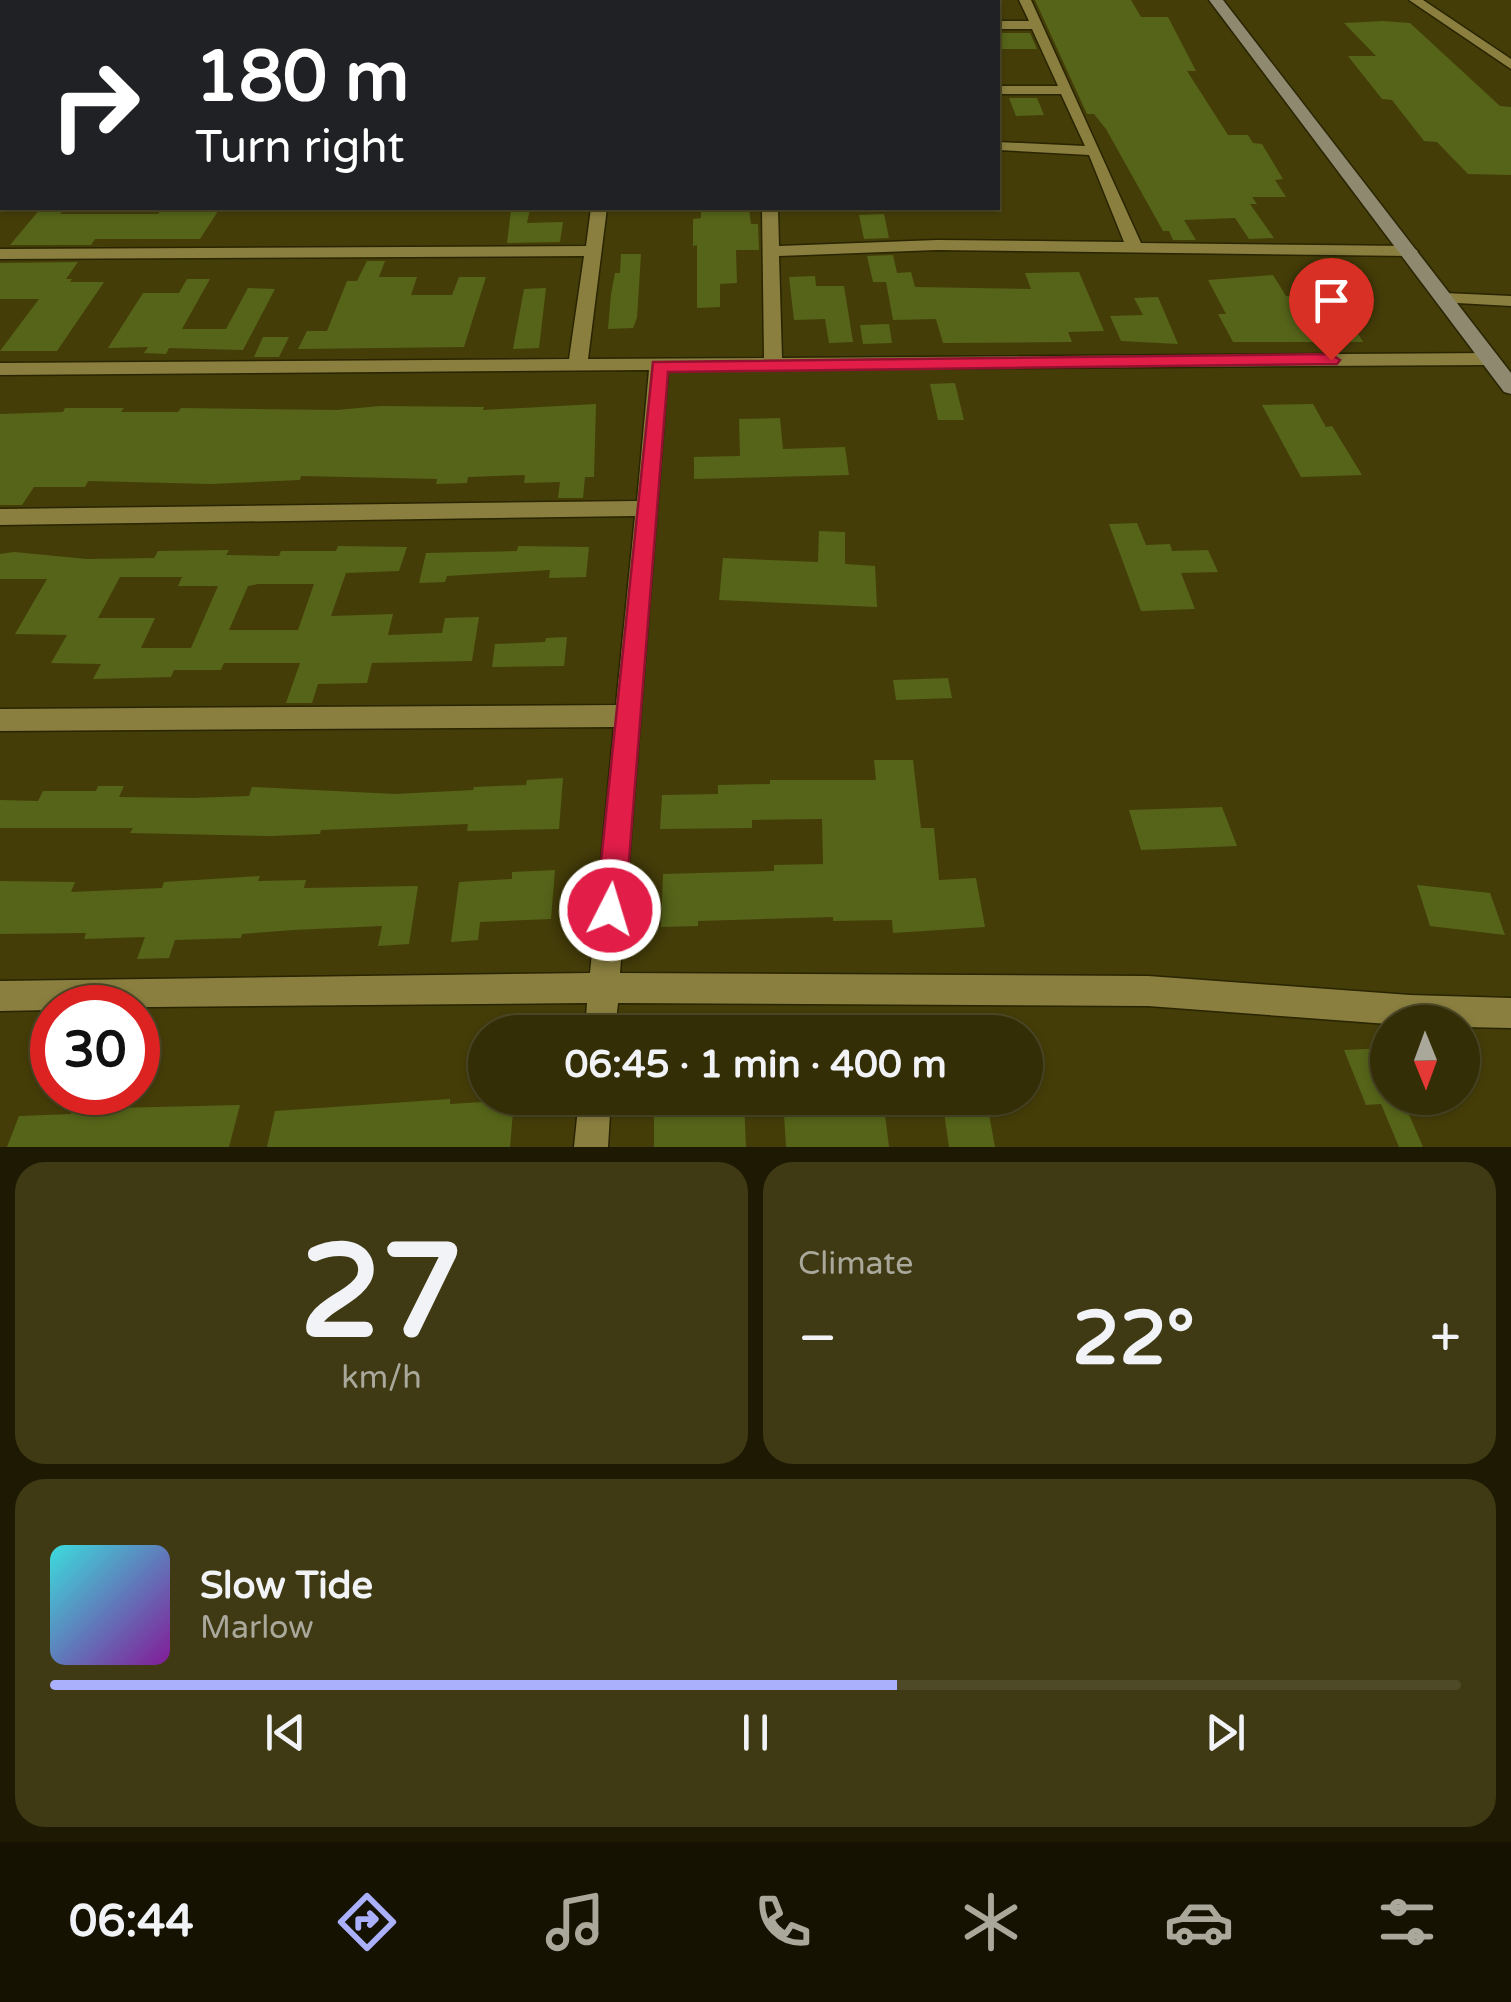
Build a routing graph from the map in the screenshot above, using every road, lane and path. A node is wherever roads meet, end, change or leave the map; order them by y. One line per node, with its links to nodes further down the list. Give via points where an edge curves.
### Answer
1 (1025, 0): 4 (street)
2 (1216, 0): 16 (main road)
3 (1414, 0): 6 (street)
4 (1034, 24): 5 (street); 8 (street)
5 (1000, 25)
6 (1511, 64)
7 (1000, 90): 8 (street)
8 (1064, 90): 10 (street)
9 (1000, 146): 10 (street)
10 (1095, 151): 13 (street)
11 (600, 210): 14 (street)
12 (770, 210): 15 (street)
13 (1134, 246): 15 (street); 16 (street)
14 (592, 250): 17 (street); 22 (street)
15 (772, 251): 21 (street)
16 (1410, 252): 18 (main road)
17 (0, 254)
18 (1445, 298): 19 (street); 20 (main road)
19 (1511, 301)
20 (1490, 358): 21 (street); 25 (main road)
21 (773, 363): 23 (street)
22 (578, 364): 23 (street); 24 (street)
23 (659, 366): 26 (street)
24 (0, 369)
25 (1511, 387)
26 (647, 508): 27 (street); 28 (street)
27 (0, 517)
28 (628, 716): 29 (street); 30 (street)
29 (0, 720)
30 (603, 988): 31 (street); 32 (street, via 1148,991); 33 (street)
31 (0, 996)
32 (1511, 1013)
33 (601, 1015)
34 (594, 1115): 35 (street)
35 (591, 1147)

